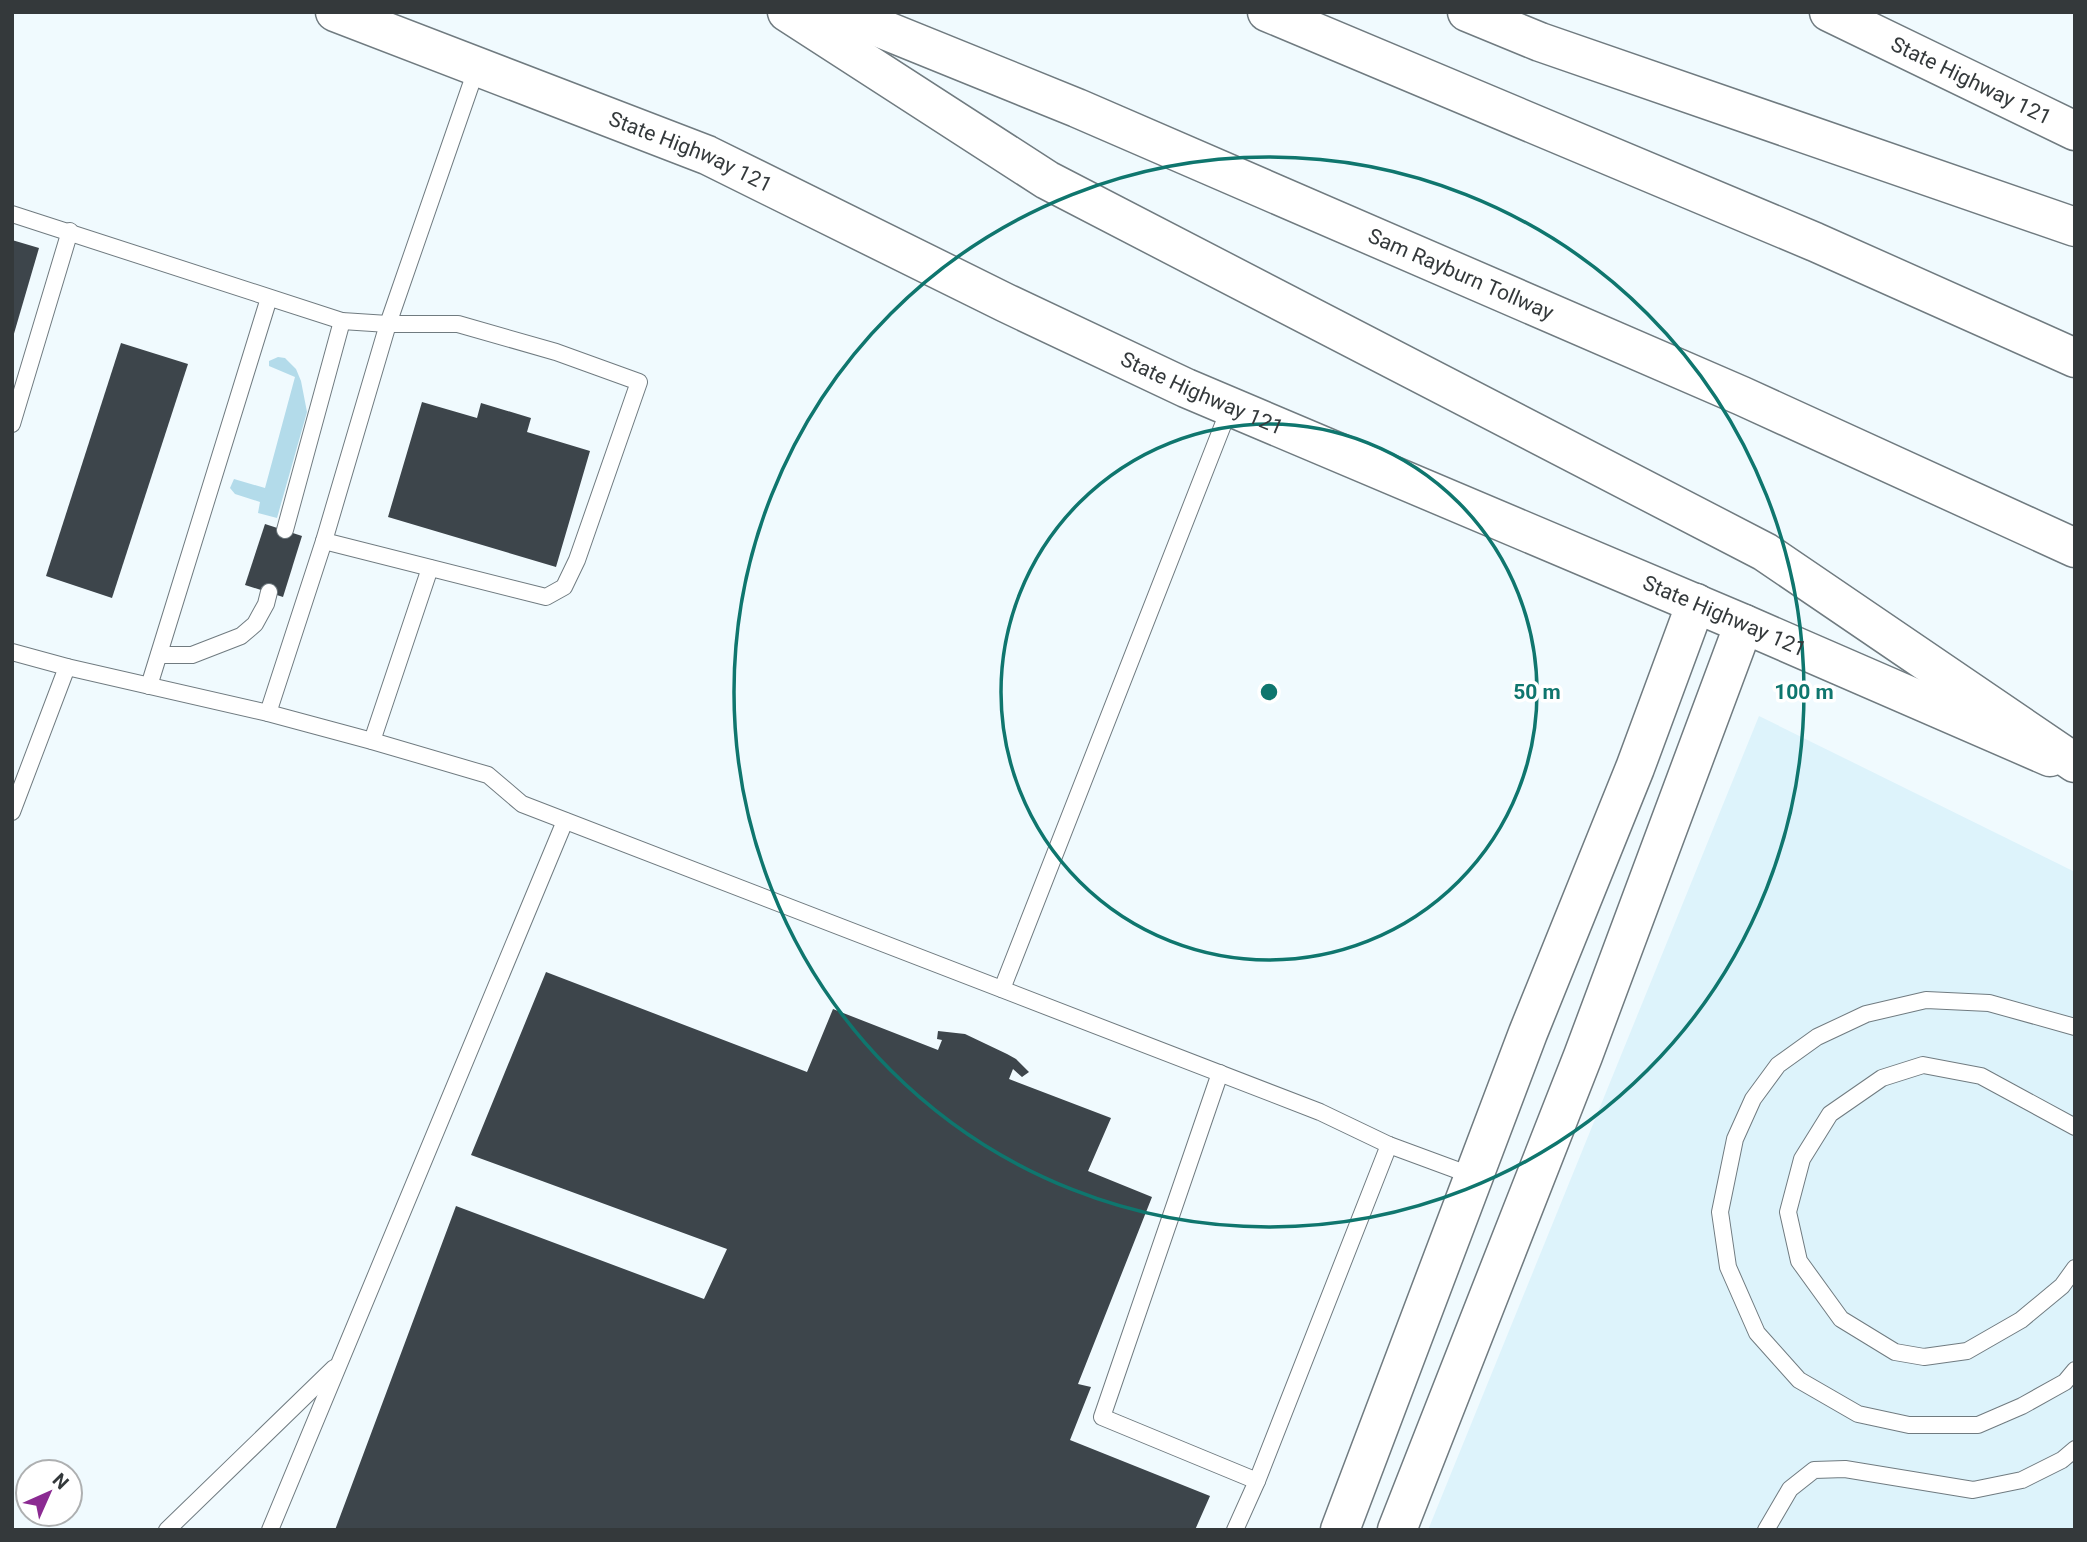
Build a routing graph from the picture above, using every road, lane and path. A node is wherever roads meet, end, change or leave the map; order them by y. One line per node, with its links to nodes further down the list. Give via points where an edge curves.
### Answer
1 (335, 12): 7 (main road, State Highway 121)
2 (787, 12): 31 (main road, via 1047,180 1765,552)
3 (840, 12): 20 (main road, Sam Rayburn Tollway, via 1077,108 1729,390)
4 (1267, 12): 15 (main road, via 1815,242)
5 (1467, 12): 10 (main road, via 1540,42)
6 (1829, 12): 8 (main road, State Highway 121)
7 (477, 66): 14 (lane); 16 (main road, State Highway 121, via 707,155 1006,303)
8 (2075, 131)
9 (12, 214): 11 (lane)
10 (2075, 227)
11 (70, 232): 12 (lane); 17 (lane)
12 (269, 298): 13 (lane); 26 (lane)
13 (342, 321): 14 (lane); 18 (lane)
14 (388, 324): 19 (lane); 21 (lane, via 458,324 639,382 564,587 546,597)
15 (2075, 358)
16 (1230, 407): 23 (main road, State Highway 121); 37 (lane)
17 (12, 424)
18 (285, 530)
19 (324, 541): 21 (lane); 29 (lane)
20 (2075, 548)
21 (430, 568): 30 (lane)
22 (269, 592): 26 (lane, via 255,624 241,636 192,656)
23 (1696, 603): 24 (main road, State Highway 121); 32 (main road)
24 (1745, 624): 31 (main road, State Highway 121); 33 (main road)
25 (12, 652): 27 (lane)
26 (159, 655): 28 (lane)
27 (67, 667): 28 (lane); 34 (lane)
28 (149, 686): 29 (lane)
29 (268, 713): 30 (lane)
30 (372, 741): 36 (lane, via 488,775 522,804)
31 (2075, 766)
32 (1635, 768): 33 (main road); 42 (main road)
33 (1684, 787): 43 (main road)
34 (17, 788): 35 (lane)
35 (12, 812)
36 (565, 821): 37 (lane); 45 (lane)
37 (1002, 989): 39 (lane)
38 (2075, 1027): 46 (lane, via 1989,1003 1926,1000 1866,1014 1817,1038 1778,1065 1753,1099 1735,1139 1720,1212 1728,1267 1756,1333 1798,1380 1858,1414 1909,1425 1978,1425 2065,1382)
39 (1220, 1073): 41 (lane); 48 (lane, via 1102,1417)
40 (2075, 1127): 44 (lane, via 1981,1076 1923,1065 1882,1077 1830,1114 1802,1159 1788,1212 1799,1261 1841,1319 1895,1352 1924,1357 1967,1351 2021,1320)
41 (1389, 1145): 42 (lane); 48 (lane)
42 (1473, 1176): 43 (main road); 52 (main road)
43 (1528, 1196): 53 (main road)
44 (2075, 1269)
45 (339, 1363): 49 (lane); 50 (lane)
46 (2075, 1370)
47 (2075, 1449): 54 (lane, via 2022,1480 1973,1490 1845,1469 1814,1470 1790,1489)
48 (1257, 1481): 51 (lane)
49 (167, 1530)
50 (270, 1530)
51 (1235, 1530)
52 (1340, 1530)
53 (1397, 1530)
54 (1766, 1530)

